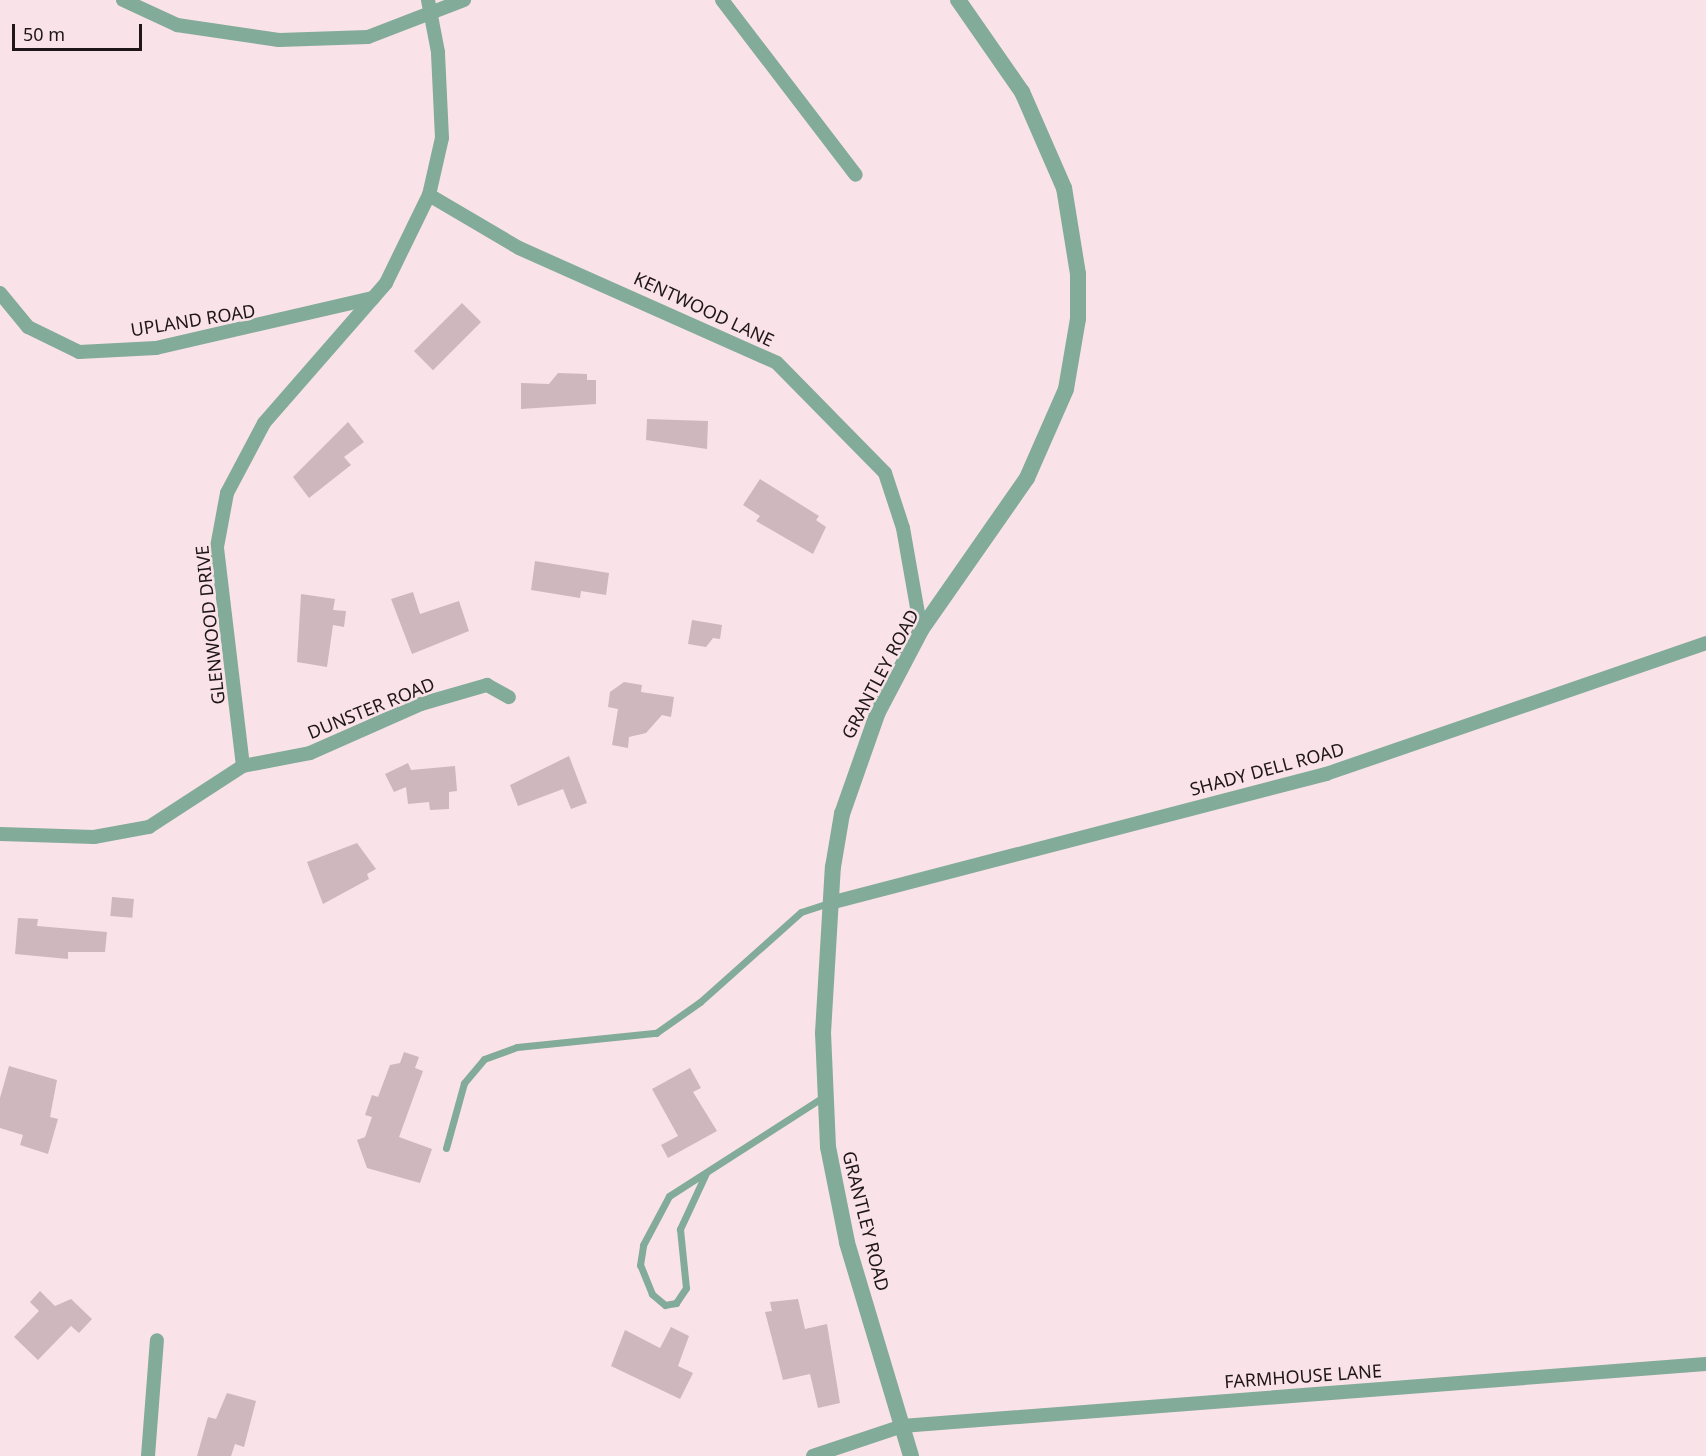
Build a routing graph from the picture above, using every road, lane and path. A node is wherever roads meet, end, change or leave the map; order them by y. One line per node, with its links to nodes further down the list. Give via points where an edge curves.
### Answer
1 (123, 0): 6 (street, via 177,25 279,40 368,37)
2 (428, 0): 6 (street, GLENWOOD DRIVE)
3 (464, 0): 6 (street)
4 (722, 0): 7 (street)
5 (958, 0): 11 (street, GRANTLEY ROAD, via 1022,92 1064,188 1078,274 1078,320 1066,389 1027,477)
6 (427, 15): 8 (street, GLENWOOD DRIVE, via 438,52 441,138)
7 (856, 175)
8 (429, 195): 10 (street, GLENWOOD DRIVE, via 386,283); 11 (street, KENTWOOD LANE, via 519,248 777,363 885,473 903,528)
9 (0, 293): 10 (street, UPLAND ROAD, via 28,327 79,352 156,348)
10 (373, 298): 14 (street, GLENWOOD DRIVE, via 264,423 227,493 218,547)
11 (921, 630): 16 (street, GRANTLEY ROAD, via 859,757 842,814)
12 (1706, 643): 16 (street, SHADY DELL ROAD, via 1326,774)
13 (509, 697): 14 (street, DUNSTER ROAD, via 487,685 421,704 310,753)
14 (243, 766): 15 (street, via 149,827 94,837)
15 (0, 834)
16 (830, 903): 17 (street, GRANTLEY ROAD); 18 (lane, via 801,912 700,1002 656,1033 517,1047 484,1059 464,1083)
17 (823, 1097): 19 (lane); 22 (street, GRANTLEY ROAD, via 834,1190)
18 (446, 1148)
19 (706, 1173): 19 (lane, via 669,1196 643,1245 640,1265 652,1294 665,1305 676,1303 686,1288 680,1229)
20 (157, 1340): 23 (street)
21 (1706, 1364): 22 (street, FARMHOUSE LANE)
22 (902, 1426): 24 (street, FARMHOUSE LANE); 25 (street, GRANTLEY ROAD)
23 (148, 1456)
24 (813, 1456)
25 (911, 1456)

